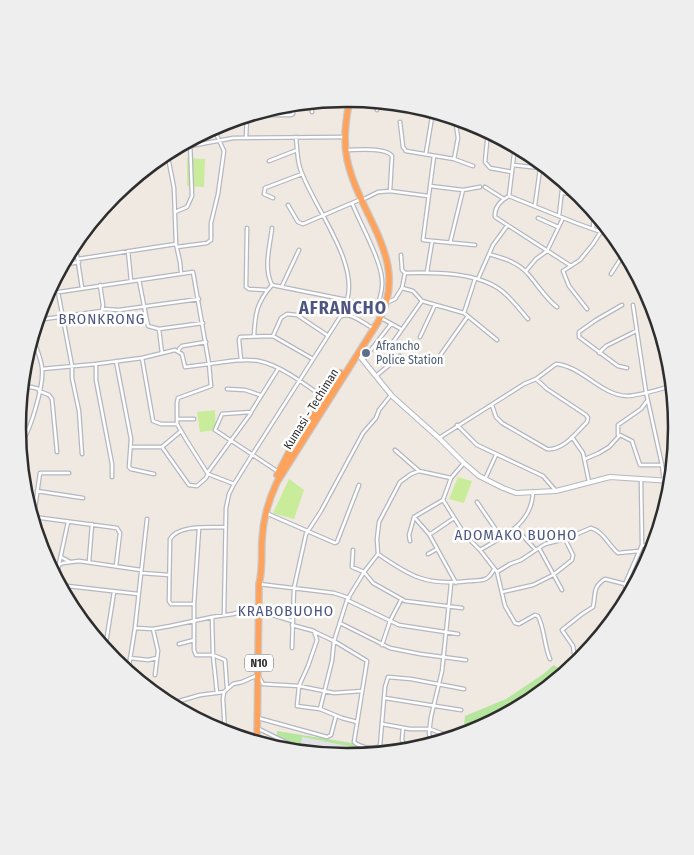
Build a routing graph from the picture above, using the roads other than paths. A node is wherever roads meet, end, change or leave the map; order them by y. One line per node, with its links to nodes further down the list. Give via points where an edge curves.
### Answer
1 (347, 107): 12 (highway, Kumasi - Techiman / N10)
2 (312, 108): 4 (street)
3 (293, 111): 5 (street, via 291,115)
4 (312, 112)
5 (276, 115)
6 (431, 118): 20 (street)
7 (400, 122): 20 (street, via 404,150)
8 (247, 123): 13 (street)
9 (456, 126): 23 (street, via 458,138)
10 (217, 134): 15 (street)
11 (296, 137): 12 (street); 13 (street); 18 (street)
12 (343, 137): 19 (highway, Kumasi - Techiman / N10); 44 (highway, N10, via 346,167)
13 (246, 138): 15 (street)
14 (487, 139): 30 (street, via 485,162 490,168)
15 (219, 140): 16 (street); 62 (street, via 224,153 211,223 211,240)
16 (197, 145)
17 (190, 148): 48 (street, via 192,196 188,207)
18 (297, 150): 24 (street); 31 (street)
19 (346, 150): 37 (street, via 390,153); 44 (highway, Kumasi - Techiman / N10)
20 (426, 153): 22 (street)
21 (514, 154): 26 (street)
22 (434, 156): 23 (street); 32 (street)
23 (454, 159): 27 (street)
24 (269, 161)
25 (168, 162): 48 (street)
26 (513, 165): 28 (street); 30 (street)
27 (473, 166)
28 (534, 167)
29 (539, 171): 47 (street)
30 (512, 172): 41 (street)
31 (302, 174): 42 (street, via 266,188 264,194); 49 (street)
32 (430, 186): 35 (street); 40 (street)
33 (480, 187): 35 (street)
34 (485, 187): 43 (street)
35 (463, 190): 60 (street)
36 (562, 190): 38 (street)
37 (390, 191): 40 (street); 44 (street, via 378,192)
38 (562, 193): 39 (street); 50 (street)
39 (566, 193)
40 (428, 196): 59 (street, via 422,240)
41 (509, 196): 43 (street); 47 (street)
42 (273, 198)
43 (504, 199): 53 (street, via 495,215)
44 (361, 200): 45 (street); 91 (highway, Kumasi - Techiman / N10, via 388,260 390,282); 100 (highway, N10, via 386,266 386,286)
45 (352, 203): 49 (street); 100 (street, via 381,275)
46 (288, 205): 49 (street, via 299,223)
47 (534, 206): 50 (street)
48 (175, 212): 62 (street)
49 (324, 215): 89 (street, via 349,280)
50 (561, 217): 54 (street); 57 (street)
51 (538, 218): 54 (street)
52 (593, 223): 57 (street)
53 (507, 226): 65 (street); 68 (street)
54 (558, 227): 65 (street)
55 (247, 228): 86 (street, via 246,287)
56 (272, 228): 81 (street, via 267,264)
57 (593, 228): 58 (street)
58 (601, 232): 72 (street)
59 (432, 242): 60 (street); 74 (street)
60 (450, 243): 61 (street)
61 (475, 245)
62 (177, 246): 64 (street); 75 (street)
63 (299, 250): 83 (street)
64 (128, 251): 70 (street); 80 (street)
65 (547, 252): 72 (street); 73 (street)
66 (77, 254): 70 (street)
67 (401, 254): 76 (street)
68 (489, 254): 73 (street, via 510,260); 78 (street)
69 (620, 259): 77 (street)
70 (78, 260): 71 (street); 84 (street)
71 (72, 262)
72 (571, 266): 98 (street, via 563,269 563,274)
73 (526, 271): 96 (street)
74 (427, 272): 76 (street); 78 (street)
75 (180, 273): 79 (street); 88 (street, via 194,273)
76 (405, 273): 85 (street)
77 (611, 274)
78 (477, 278): 99 (street); 104 (street, via 503,292)
79 (138, 280): 80 (street); 95 (street)
80 (131, 281): 82 (street)
81 (272, 284): 83 (street); 86 (street)
82 (100, 285): 84 (street); 97 (street)
83 (282, 286): 89 (street)
84 (82, 288): 87 (street)
85 (402, 288): 90 (street, via 413,291); 91 (street, via 395,299)
86 (266, 290): 111 (street, via 255,316)
87 (58, 292): 102 (street)
88 (199, 299): 95 (street); 105 (street)
89 (347, 300): 100 (street)
90 (422, 301): 94 (street); 109 (street)
91 (387, 302): 100 (highway, Kumasi - Techiman / N10)
92 (622, 304): 121 (street, via 579,332 578,337)
93 (633, 304): 110 (street)
94 (435, 305): 99 (street); 114 (street)
95 (144, 306): 97 (street); 108 (street, via 148,326)
96 (557, 307)
97 (103, 309): 102 (street, via 100,313)
98 (587, 309)
99 (464, 313): 101 (street)
100 (378, 314): 106 (street); 107 (highway, N10); 122 (highway, Kumasi - Techiman / N10)
101 (468, 316): 115 (street); 124 (street)
102 (63, 318): 103 (street); 132 (street)
103 (45, 319)
104 (528, 319)
105 (203, 323): 108 (street); 116 (street)
106 (391, 324): 109 (street); 128 (street)
107 (371, 326): 113 (street, via 350,315 343,315); 146 (highway, N10)
108 (159, 329): 120 (street)
109 (401, 329): 117 (street)
110 (636, 330): 121 (street); 143 (street)
111 (254, 336): 112 (street); 127 (street, via 239,338)
112 (273, 336): 113 (street, via 281,318 287,314 297,315); 126 (street)
113 (328, 336): 126 (street)
114 (420, 337)
115 (497, 340)
116 (206, 342): 119 (street, via 182,346); 131 (street)
117 (392, 345)
118 (36, 348): 134 (street)
119 (178, 351): 120 (street); 131 (street, via 185,367)
120 (162, 353): 125 (street)
121 (599, 353): 133 (street)
122 (358, 354): 128 (street); 158 (highway, Kumasi - Techiman / N10)
123 (400, 356): 136 (street)
124 (439, 357)
125 (142, 358): 129 (street); 154 (street, via 153,421)
126 (313, 359): 138 (street)
127 (241, 360): 131 (street); 135 (street, via 261,361)
128 (363, 360): 136 (street)
129 (116, 361): 130 (street); 163 (street)
130 (96, 364): 132 (street); 178 (street)
131 (209, 364): 152 (street, via 211,386 178,398)
132 (72, 366): 134 (street); 167 (street)
133 (627, 368)
134 (42, 369): 142 (street)
135 (278, 369): 138 (street); 144 (street)
136 (376, 376): 145 (street)
137 (536, 379): 143 (street, via 553,365 562,365 620,395); 148 (street); 160 (street, via 588,418)
138 (299, 380): 146 (street); 168 (street)
139 (29, 387): 142 (street)
140 (665, 388): 143 (street)
141 (227, 389): 144 (street)
142 (39, 390): 157 (street); 166 (street, via 52,399)
143 (646, 392): 147 (street)
144 (260, 395): 150 (street)
145 (391, 395): 161 (street); 204 (street, via 363,433)
146 (324, 398): 158 (highway, N10)
147 (648, 400): 149 (street); 151 (street)
148 (492, 404): 155 (street); 160 (street, via 496,417 502,423 547,448 556,448)
149 (641, 409): 151 (street); 159 (street, via 618,425)
150 (251, 412): 162 (street); 162 (street, via 220,416 215,430)
151 (650, 412): 172 (street)
152 (177, 419): 153 (street); 154 (street)
153 (194, 419)
154 (178, 424): 156 (street)
155 (457, 425): 161 (street); 169 (street, via 477,445)
156 (181, 431): 164 (street); 176 (street)
157 (26, 433)
158 (304, 435): 174 (highway, N10); 194 (highway, Kumasi - Techiman / N10, via 277,482)
159 (618, 435): 170 (street, via 609,447); 172 (street, via 632,441 640,465)
160 (572, 437): 170 (street)
161 (439, 438): 171 (street)
162 (231, 441): 168 (street); 176 (street)
163 (131, 447): 164 (street); 177 (street, via 129,468)
164 (162, 447): 176 (street, via 189,485 197,486)
165 (396, 450): 173 (street)
166 (57, 452)
167 (82, 454)
168 (252, 455): 174 (street); 185 (street)
169 (496, 455): 181 (street); 188 (street, via 543,476)
170 (585, 459): 184 (street)
171 (464, 463): 179 (street); 181 (street)
172 (662, 465): 180 (street)
173 (419, 471): 179 (street); 217 (street, via 400,482 381,517)
174 (278, 472): 231 (highway, N10, via 267,496 260,528)
175 (69, 473): 187 (street, via 41,472)
176 (208, 473): 185 (street)
177 (154, 474)
178 (112, 477)
179 (451, 478): 191 (street)
180 (664, 478)
181 (484, 479): 189 (street, via 516,493)
182 (641, 480): 183 (street); 184 (street, via 610,477); 211 (street)
183 (664, 481)
184 (589, 482): 188 (street)
185 (234, 484): 201 (street, via 227,501)
186 (359, 485): 204 (street, via 336,543)
187 (37, 491): 190 (street); 193 (street)
188 (556, 491): 189 (street)
189 (532, 492): 202 (street, via 531,505)
190 (83, 498)
191 (443, 500): 195 (street); 197 (street)
192 (477, 502): 207 (street)
193 (35, 504)
194 (266, 513): 204 (street); 231 (highway, Kumasi - Techiman / N10)
195 (414, 517): 205 (street); 210 (street, via 408,535)
196 (39, 518): 199 (street)
197 (454, 518): 205 (street); 215 (street)
198 (147, 519): 225 (street)
199 (68, 522): 200 (street); 219 (street)
200 (92, 524): 221 (street); 223 (street, via 114,526 119,530)
201 (225, 526): 203 (street); 247 (street)
202 (518, 527): 206 (street); 208 (street)
203 (199, 528): 229 (street, via 185,528 172,536); 243 (street)
204 (308, 531): 235 (street)
205 (429, 534): 214 (street)
206 (506, 534): 207 (street); 208 (street)
207 (501, 537): 215 (street)
208 (524, 537): 212 (street)
209 (565, 539): 212 (street); 216 (street, via 591,528 612,545 615,552); 228 (street, via 573,558)
210 (410, 541)
211 (642, 545): 216 (street)
212 (537, 549): 227 (street); 228 (street)
213 (353, 550): 226 (street, via 352,567)
214 (438, 550): 218 (street); 230 (street)
215 (480, 550): 224 (street)
216 (638, 552): 233 (street)
217 (378, 554): 226 (street); 232 (street, via 413,576)
218 (428, 554)
219 (61, 557): 220 (street); 222 (street)
220 (70, 562): 221 (street); 222 (street)
221 (88, 562): 223 (street)
222 (59, 565)
223 (116, 566): 225 (street)
224 (494, 569): 227 (street); 230 (street, via 488,579)
225 (141, 571): 229 (street); 240 (street)
226 (364, 572): 241 (street); 242 (street, via 373,583)
227 (497, 572): 239 (street)
228 (553, 574): 237 (street); 239 (street, via 525,588)
229 (169, 575): 243 (street, via 170,603)
230 (456, 583): 232 (street)
231 (259, 584): 235 (street); 245 (highway, Kumasi - Techiman / N10)
232 (451, 584): 244 (street)
233 (625, 584): 236 (street); 265 (street, via 603,580 594,592 594,607 562,630)
234 (68, 585): 238 (street)
235 (294, 588): 241 (street, via 334,593); 250 (street)
236 (625, 588)
237 (562, 590)
238 (114, 592): 240 (street); 259 (street)
239 (502, 592): 270 (street, via 505,606 515,623 538,616 544,627)
240 (138, 594): 254 (street)
241 (348, 599): 251 (street); 252 (street)
242 (401, 600): 244 (street); 251 (street)
243 (194, 604): 249 (street)
244 (448, 607): 246 (street); 257 (street)
245 (259, 608): 247 (street); 250 (street); 274 (highway, Kumasi - Techiman / N10)
246 (462, 608)
247 (224, 614): 248 (street)
248 (212, 617): 249 (street); 266 (street)
249 (195, 621): 255 (street); 260 (street)
250 (292, 621): 253 (street)
251 (390, 621): 257 (street, via 407,627); 263 (street)
252 (340, 623): 261 (street); 263 (street)
253 (292, 625): 256 (street); 264 (street)
254 (135, 628): 255 (street); 267 (street)
255 (153, 629): 268 (street)
256 (314, 631): 261 (street); 276 (street, via 317,640)
257 (445, 632): 258 (street); 269 (street)
258 (458, 634)
259 (106, 640)
260 (194, 640): 262 (street); 266 (street, via 196,655)
261 (334, 642): 279 (street, via 367,661); 281 (street)
262 (179, 644)
263 (382, 644): 269 (street)
264 (292, 648)
265 (575, 653)
266 (213, 654): 277 (street, via 225,660); 282 (street)
267 (130, 658): 268 (street); 272 (street)
268 (157, 658): 273 (street)
269 (442, 658): 271 (street); 275 (street)
270 (550, 659)
271 (466, 660)
272 (129, 663)
273 (155, 675)
274 (258, 675): 276 (street, via 263,684); 277 (street); 289 (highway, Kumasi - Techiman / N10)
275 (438, 684): 278 (street); 283 (street, via 388,677); 285 (street)
276 (299, 686): 281 (street); 286 (street, via 296,706)
277 (227, 688): 280 (street)
278 (464, 689)
279 (362, 691): 281 (street); 290 (street)
280 (224, 692): 282 (street); 291 (street)
281 (326, 692): 286 (street)
282 (217, 693): 284 (street)
283 (385, 698): 285 (street); 292 (street)
284 (180, 701)
285 (433, 706): 287 (street); 295 (street)
286 (320, 709): 288 (street)
287 (461, 710)
288 (336, 716): 289 (street, via 331,735 327,737); 290 (street)
289 (257, 718): 293 (highway, Kumasi - Techiman / N10)
290 (357, 722): 302 (street, via 354,742)
291 (225, 724)
292 (382, 724): 294 (street); 301 (street, via 380,746)
293 (257, 728): 297 (highway, Kumasi - Techiman / N10); 299 (street)
294 (402, 728): 295 (street); 300 (street)
295 (430, 729): 296 (street); 298 (street)
296 (442, 733)
297 (257, 735)
298 (430, 737)
299 (287, 742)
300 (404, 743)
301 (376, 747)
302 (372, 748)

